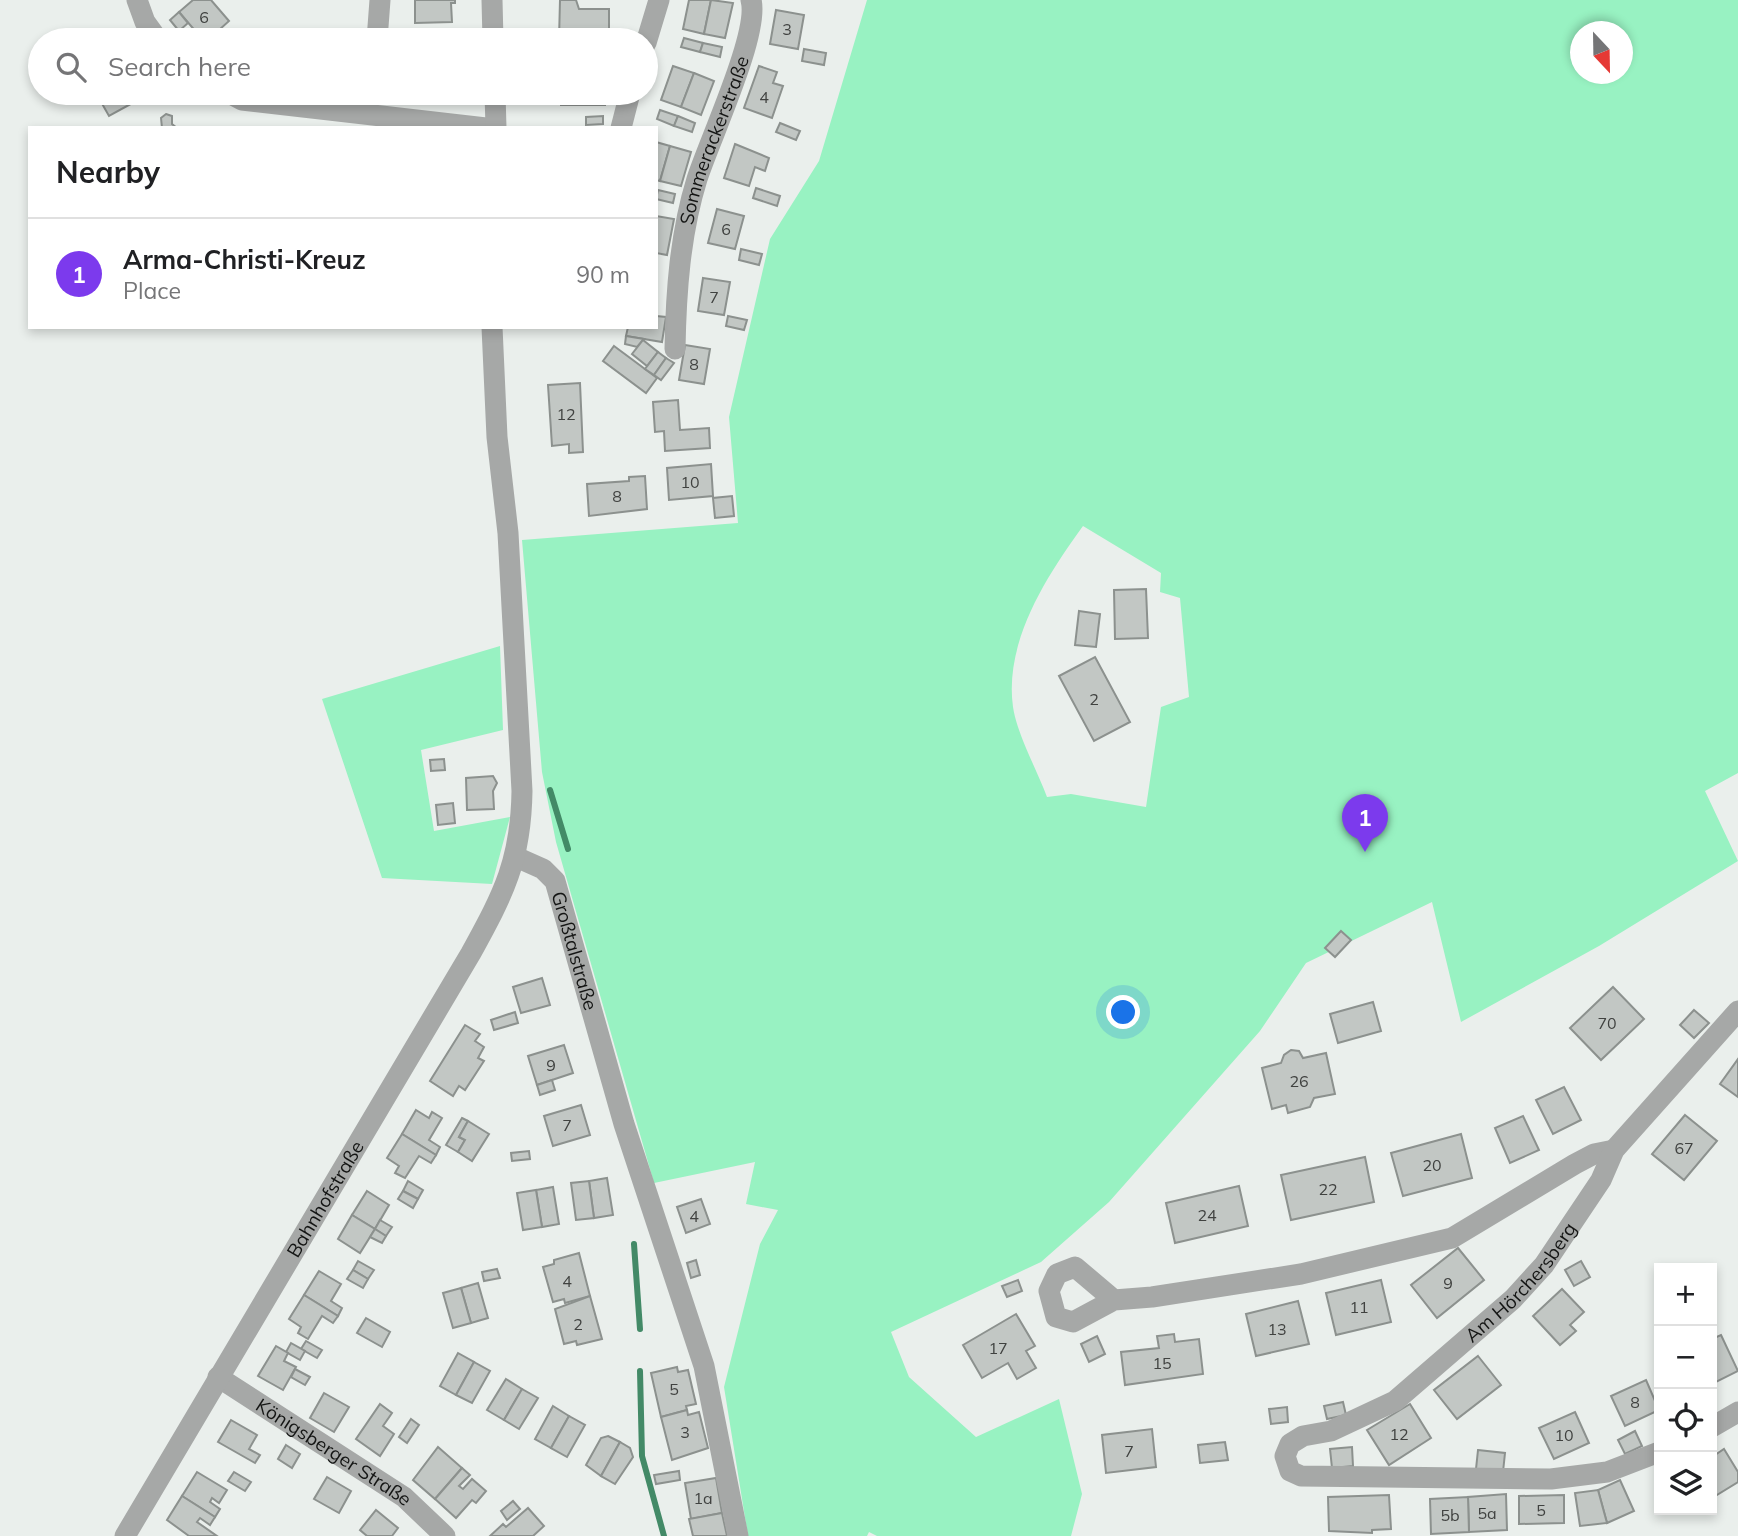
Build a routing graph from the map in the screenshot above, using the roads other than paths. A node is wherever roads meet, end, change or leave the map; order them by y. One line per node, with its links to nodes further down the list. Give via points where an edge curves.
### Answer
1 (137, 0): 6 (street)
2 (380, 0): 7 (street)
3 (492, 0): 8 (street)
4 (659, 0): 9 (street)
5 (751, 0): 18 (street, Sommerackerstraße, via 750,31)
6 (149, 28)
7 (378, 28)
8 (493, 28)
9 (651, 28)
10 (289, 105): 14 (street)
11 (373, 105): 14 (street)
12 (495, 105): 16 (street)
13 (627, 105): 17 (street)
14 (373, 114): 15 (street)
15 (470, 126)
16 (496, 126)
17 (622, 126)
18 (666, 282): 20 (street, Sommerackerstraße)
19 (492, 329): 21 (street, via 522,790)
20 (675, 349)
21 (516, 857): 25 (street, Bahnhofstraße, via 495,909 464,964); 31 (street, Großtalstraße, via 543,869 555,881 624,1124 704,1366)
22 (1738, 1011): 23 (street)
23 (1614, 1150): 24 (street, via 1575,1164 1452,1238 1301,1274); 28 (street, Am Hörchersberg, via 1601,1180 1551,1255 1513,1299 1395,1401 1331,1432 1303,1436 1290,1444 1285,1456 1290,1471 1301,1476 1551,1479 1607,1472)
24 (1114, 1300)
25 (218, 1377): 29 (street, Bahnhofstraße); 30 (street, Königsberger Straße, via 404,1497)
26 (1738, 1412): 27 (street)
27 (1717, 1424)
28 (1654, 1454)
29 (125, 1536)
30 (445, 1536)
31 (738, 1536)

